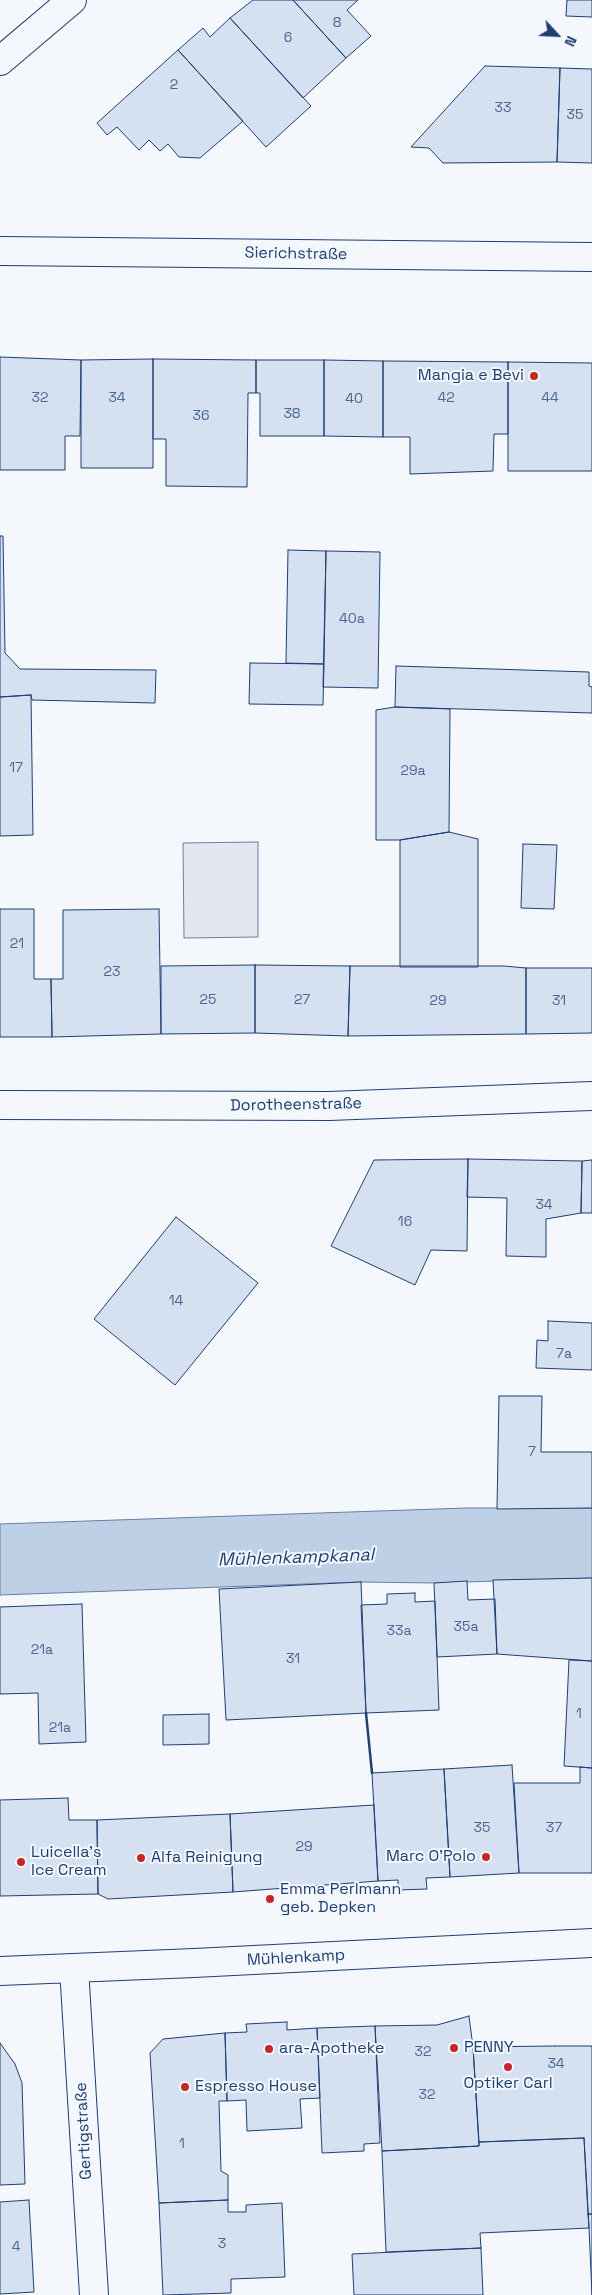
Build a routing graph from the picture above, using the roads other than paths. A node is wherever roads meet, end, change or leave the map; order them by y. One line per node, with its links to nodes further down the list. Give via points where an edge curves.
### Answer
1 (72, 0): 2 (street)
2 (0, 61)
3 (0, 251): 4 (street, Sierichstraße)
4 (592, 257)
5 (592, 1096): 6 (street, Dorotheenstraße, via 329,1106)
6 (0, 1105)
7 (592, 1942): 8 (street, Mühlenkamp)
8 (74, 1968): 9 (street, Mühlenkamp); 10 (street, Gertigstraße)
9 (0, 1970)
10 (94, 2295)

